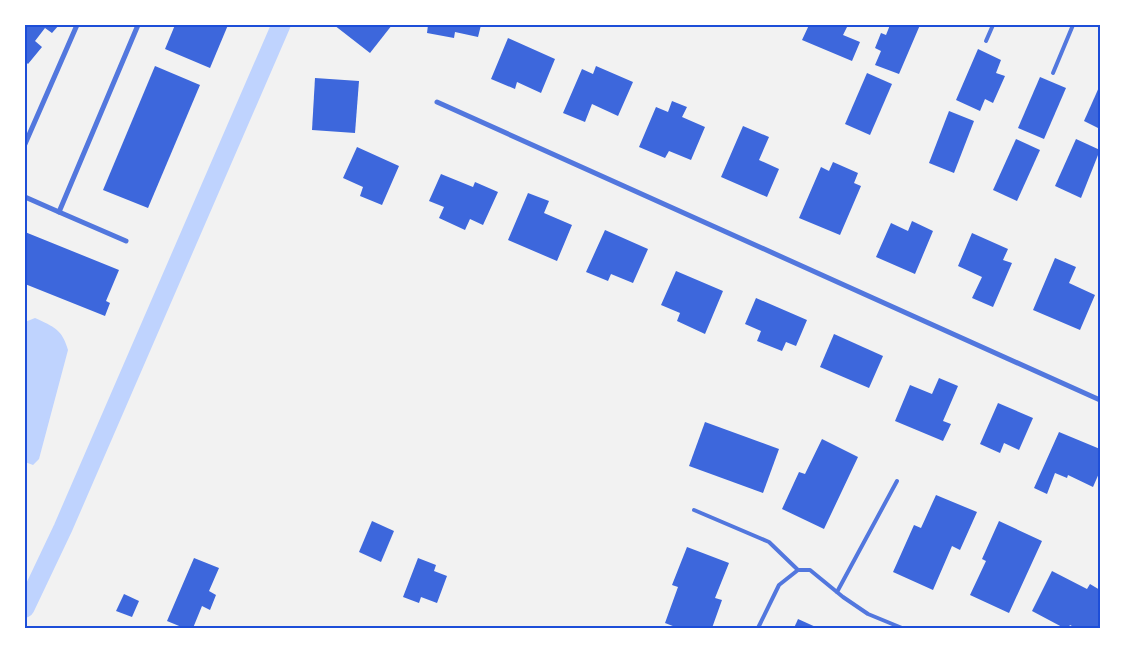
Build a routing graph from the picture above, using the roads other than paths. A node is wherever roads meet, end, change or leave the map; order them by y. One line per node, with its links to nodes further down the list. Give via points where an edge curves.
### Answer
1 (76, 25): 8 (street)
2 (138, 25): 10 (street)
3 (994, 25): 5 (lane)
4 (1073, 25): 6 (lane)
5 (986, 41)
6 (1053, 73)
7 (437, 102): 12 (street)
8 (25, 144)
9 (25, 197): 10 (street)
10 (59, 212): 11 (street)
11 (126, 242)
12 (1100, 400)
13 (898, 481): 16 (lane)
14 (694, 510): 15 (lane, via 769,542)
15 (798, 570): 16 (lane, via 810,570); 17 (lane, via 779,585)
16 (837, 592): 18 (lane, via 868,614)
17 (758, 628)
18 (902, 628)

